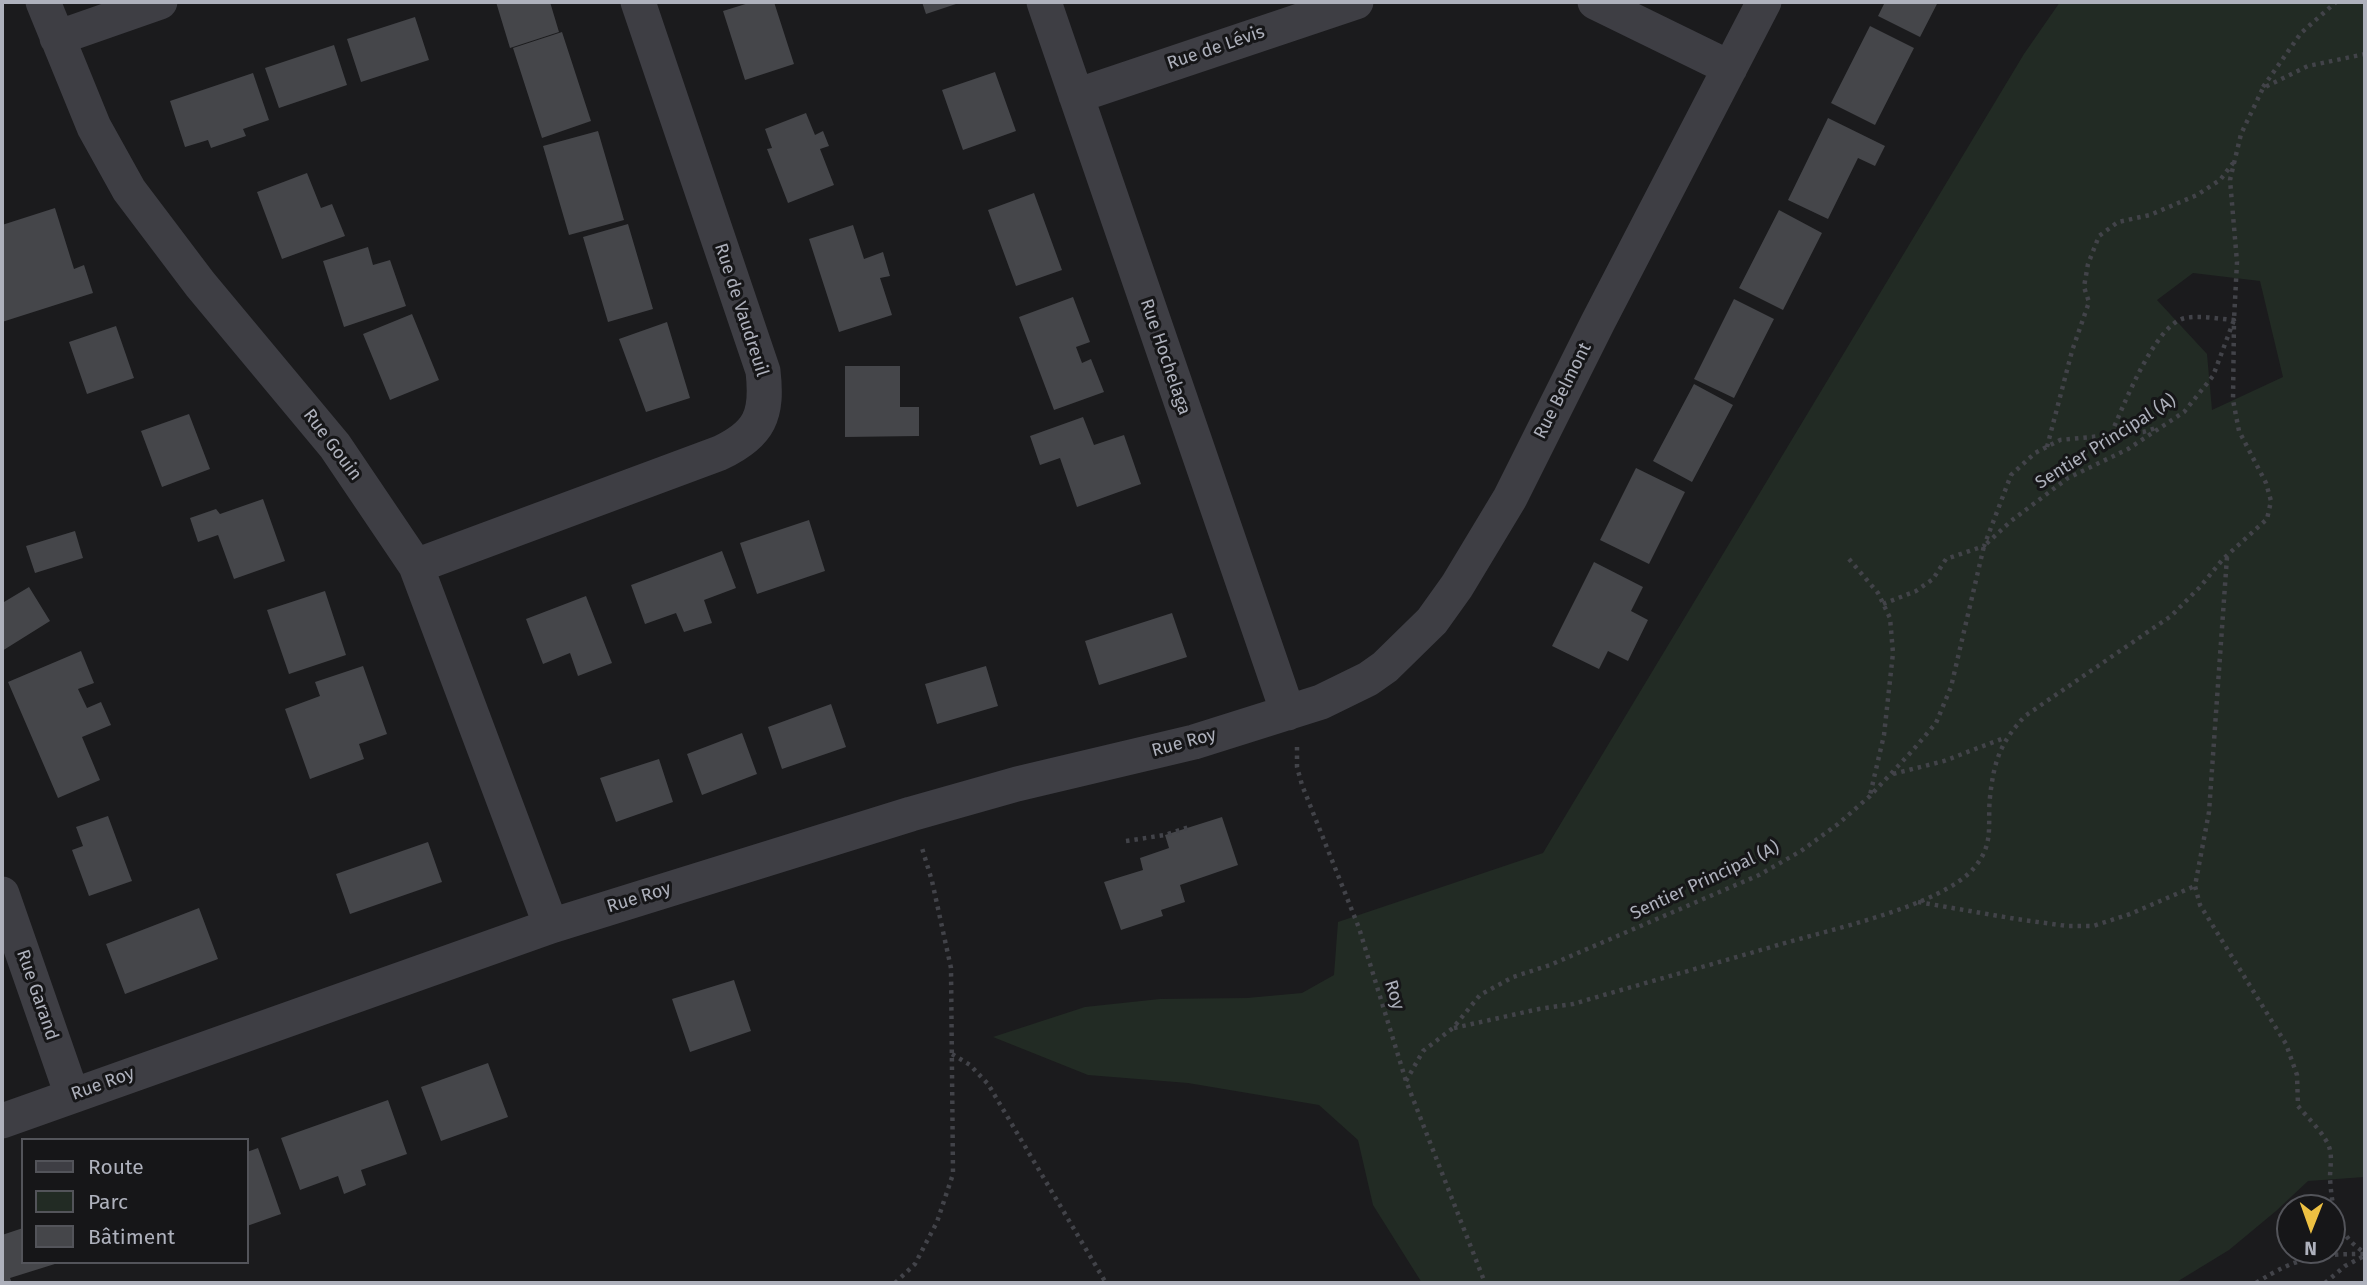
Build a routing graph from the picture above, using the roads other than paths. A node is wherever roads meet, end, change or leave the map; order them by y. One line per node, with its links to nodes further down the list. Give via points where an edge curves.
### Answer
1 (43, 2): 8 (street, Rue Gouin)
2 (160, 2): 8 (street)
3 (638, 2): 11 (street, Rue de Vaudreuil, via 763,371 763,413 753,432 720,453)
4 (1044, 2): 10 (street, Rue Hochelaga)
5 (1356, 2): 10 (street, Rue de Lévis)
6 (1595, 2): 9 (street)
7 (1765, 2): 9 (street, Rue Belmont)
8 (57, 38): 11 (street, Rue Gouin, via 94,127 129,190 200,284 335,446)
9 (1730, 68): 12 (street, Rue Belmont, via 1510,498 1457,586 1432,621 1385,667 1341,694)
10 (1076, 96): 12 (street, Rue Hochelaga)
11 (416, 566): 14 (street, Rue Gouin)
12 (1288, 713): 14 (street, Rue Roy, via 1194,742 911,814)
13 (2, 894): 15 (street, Rue Garand)
14 (551, 926): 15 (street, Rue Roy)
15 (72, 1095): 16 (street, Rue Roy)
16 (2, 1121)

